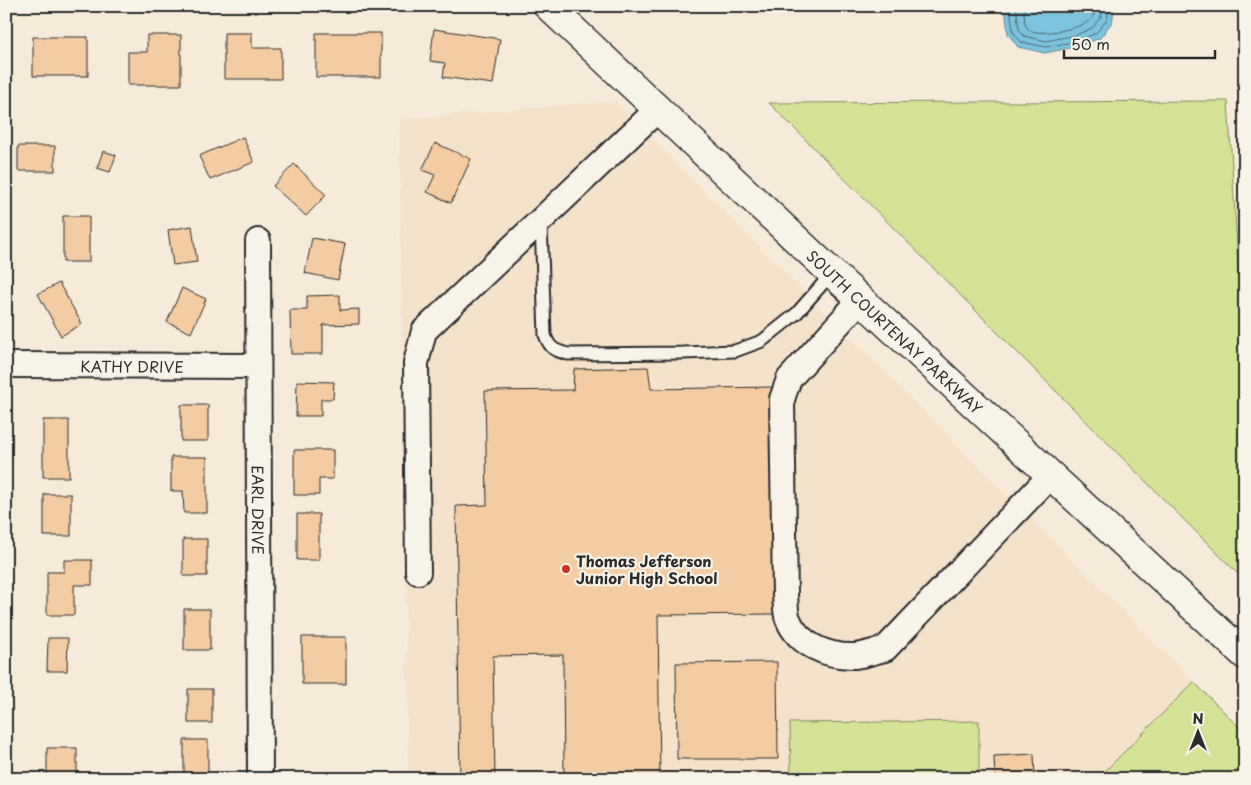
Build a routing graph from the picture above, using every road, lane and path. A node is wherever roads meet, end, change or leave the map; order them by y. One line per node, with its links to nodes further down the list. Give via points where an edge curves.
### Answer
1 (548, 6): 2 (main road, SOUTH COURTENAY PARKWAY)
2 (658, 110): 3 (street); 5 (main road, SOUTH COURTENAY PARKWAY)
3 (541, 220): 5 (lane, via 545,335 548,345 568,354 735,351 762,341 797,313); 10 (street, via 424,331 416,363)
4 (258, 241): 8 (street, EARL DRIVE)
5 (832, 273): 6 (main road, SOUTH COURTENAY PARKWAY)
6 (861, 299): 9 (main road, SOUTH COURTENAY PARKWAY); 9 (street, via 789,379 782,399 785,596 787,617 795,632 812,646 829,654 856,656 885,649)
7 (6, 365): 8 (street, KATHY DRIVE)
8 (258, 366): 12 (street, EARL DRIVE)
9 (1051, 475): 11 (main road, SOUTH COURTENAY PARKWAY)
10 (418, 572)
11 (1245, 655)
12 (260, 779)

